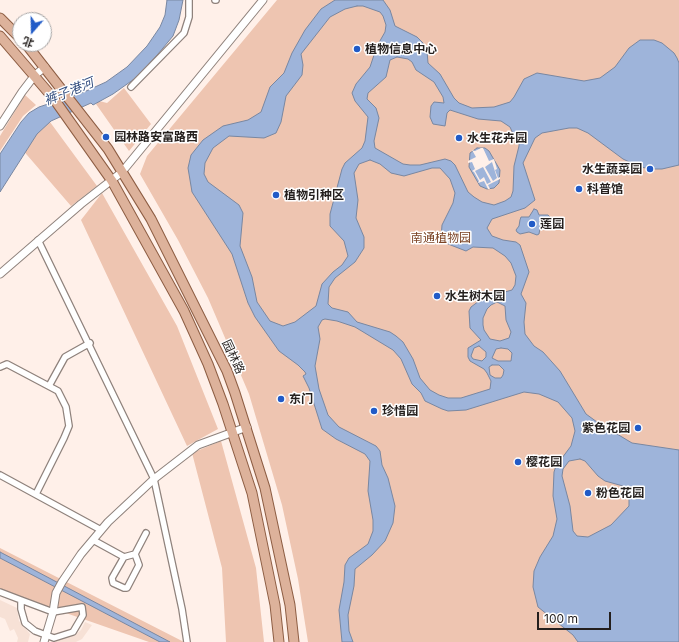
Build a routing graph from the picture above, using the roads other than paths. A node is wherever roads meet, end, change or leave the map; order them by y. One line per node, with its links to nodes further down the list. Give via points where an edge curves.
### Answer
1 (189, 0): 9 (street, via 189,18 184,33)
2 (264, 0): 11 (street)
3 (0, 18): 4 (main road)
4 (12, 30)
5 (0, 36): 8 (main road)
6 (32, 52): 7 (main road, 园林路)
7 (44, 67): 8 (street); 11 (main road, 园林路, via 80,111)
8 (35, 75): 10 (street); 12 (main road)
9 (131, 88)
10 (0, 126)
11 (122, 172): 12 (street); 18 (main road, 园林路, via 151,219 178,271 227,371)
12 (112, 181): 13 (street); 19 (main road, via 184,311 208,364)
13 (38, 240): 14 (street); 15 (street)
14 (0, 274)
15 (90, 343): 17 (street, via 65,357); 21 (street)
16 (0, 367): 17 (street, via 7,364)
17 (49, 386): 22 (street, via 58,391 66,407 69,426)
18 (247, 427): 19 (street); 34 (main road, 园林路, via 265,488 290,605)
19 (233, 432): 21 (street, via 198,445); 33 (main road, via 252,493 275,606)
20 (0, 475): 22 (street)
21 (154, 479): 23 (street); 32 (street)
22 (36, 494): 23 (street)
23 (101, 530): 25 (street)
24 (146, 533): 26 (street)
25 (93, 540): 27 (street); 30 (street, via 62,582 56,593)
26 (135, 554): 27 (street); 27 (street, via 139,565 127,588 113,583 112,578)
27 (124, 557)
28 (0, 592): 29 (street)
29 (22, 600): 30 (street); 31 (street, via 21,609 25,623)
30 (53, 612): 31 (street); 31 (street, via 82,607 83,615 73,632)
31 (45, 639)
32 (187, 642)
33 (279, 642)
34 (294, 642)

